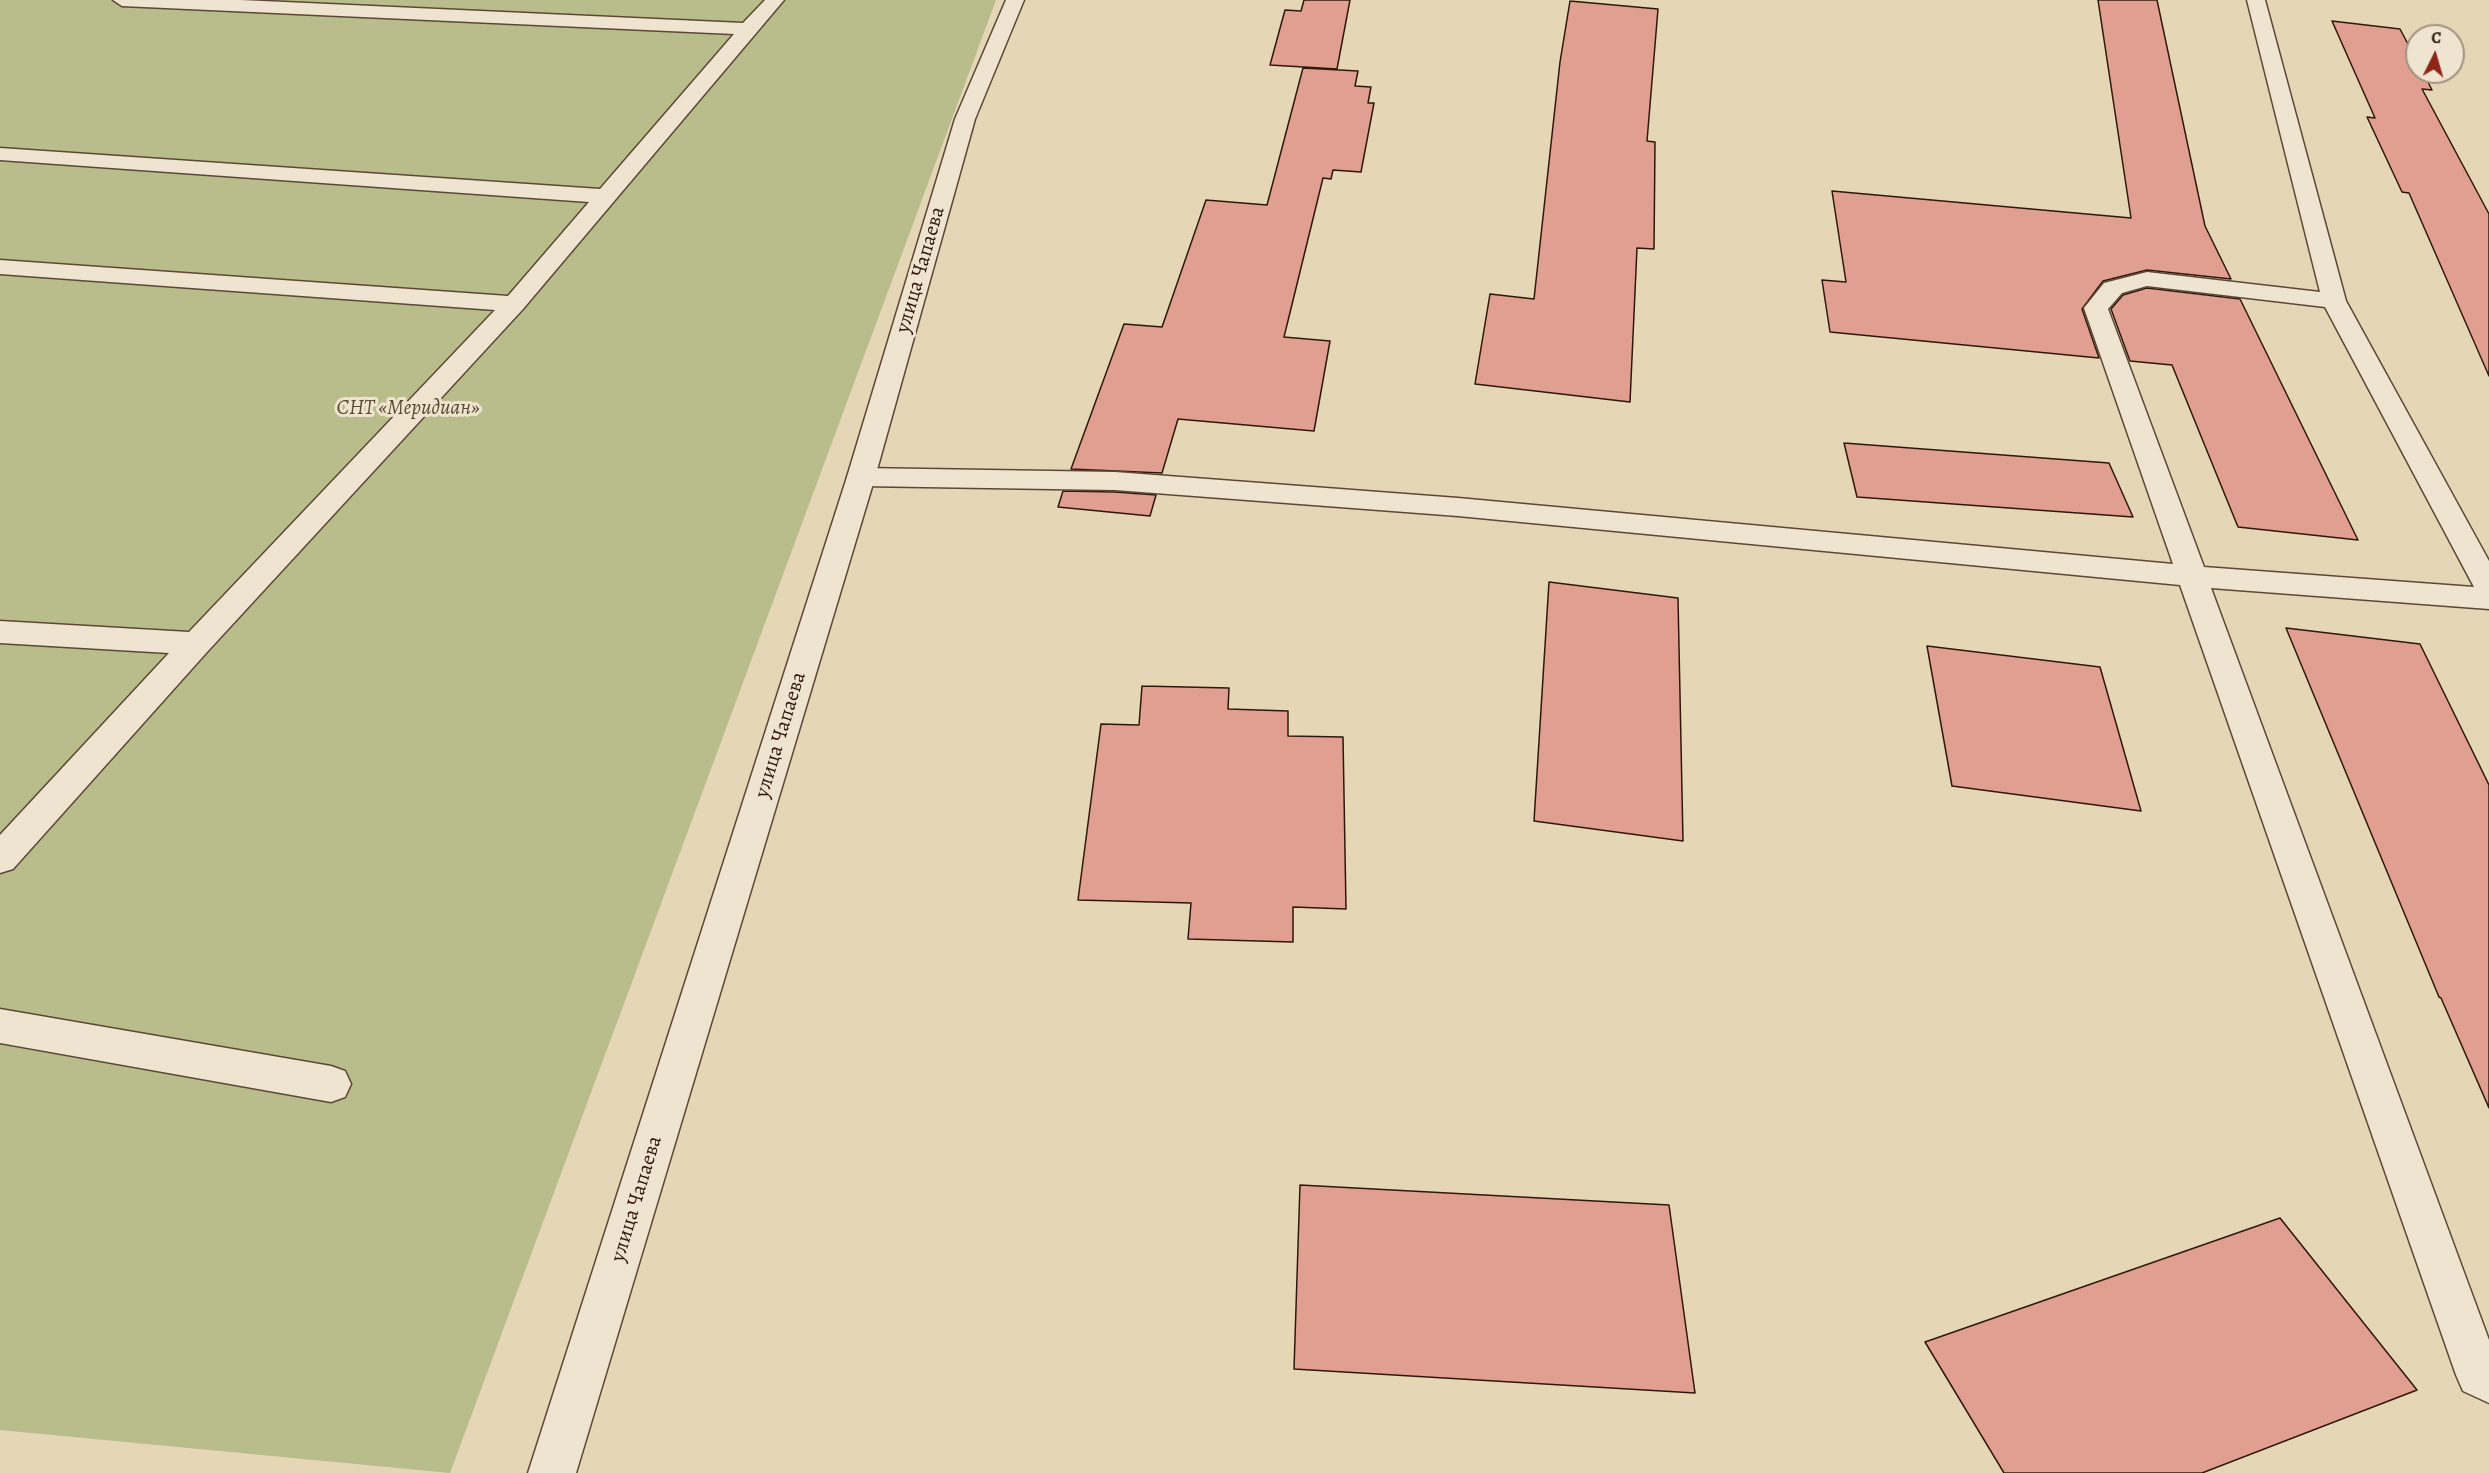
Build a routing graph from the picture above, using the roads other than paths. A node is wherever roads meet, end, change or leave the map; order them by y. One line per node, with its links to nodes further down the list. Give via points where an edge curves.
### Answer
1 (122, 0): 5 (street)
2 (775, 0): 5 (street)
3 (1016, 0): 11 (street, улица Чапаева, via 965,119)
4 (2256, 0): 9 (street)
5 (748, 29): 7 (street)
6 (0, 154): 7 (street)
7 (606, 196): 10 (street)
8 (0, 267): 10 (street)
9 (2334, 301): 12 (street, via 2147,279 2113,288 2096,308); 13 (street)
10 (514, 304): 16 (street)
11 (861, 477): 12 (street, via 1115,480 1458,507); 21 (street, улица Чапаева)
12 (2192, 576): 14 (street); 20 (street, via 2478,1375)
13 (2489, 588)
14 (2489, 599)
15 (0, 632): 16 (street)
16 (196, 644): 17 (street)
17 (0, 859)
18 (0, 1026): 19 (street)
19 (331, 1084)
20 (2489, 1380)
21 (552, 1473)

